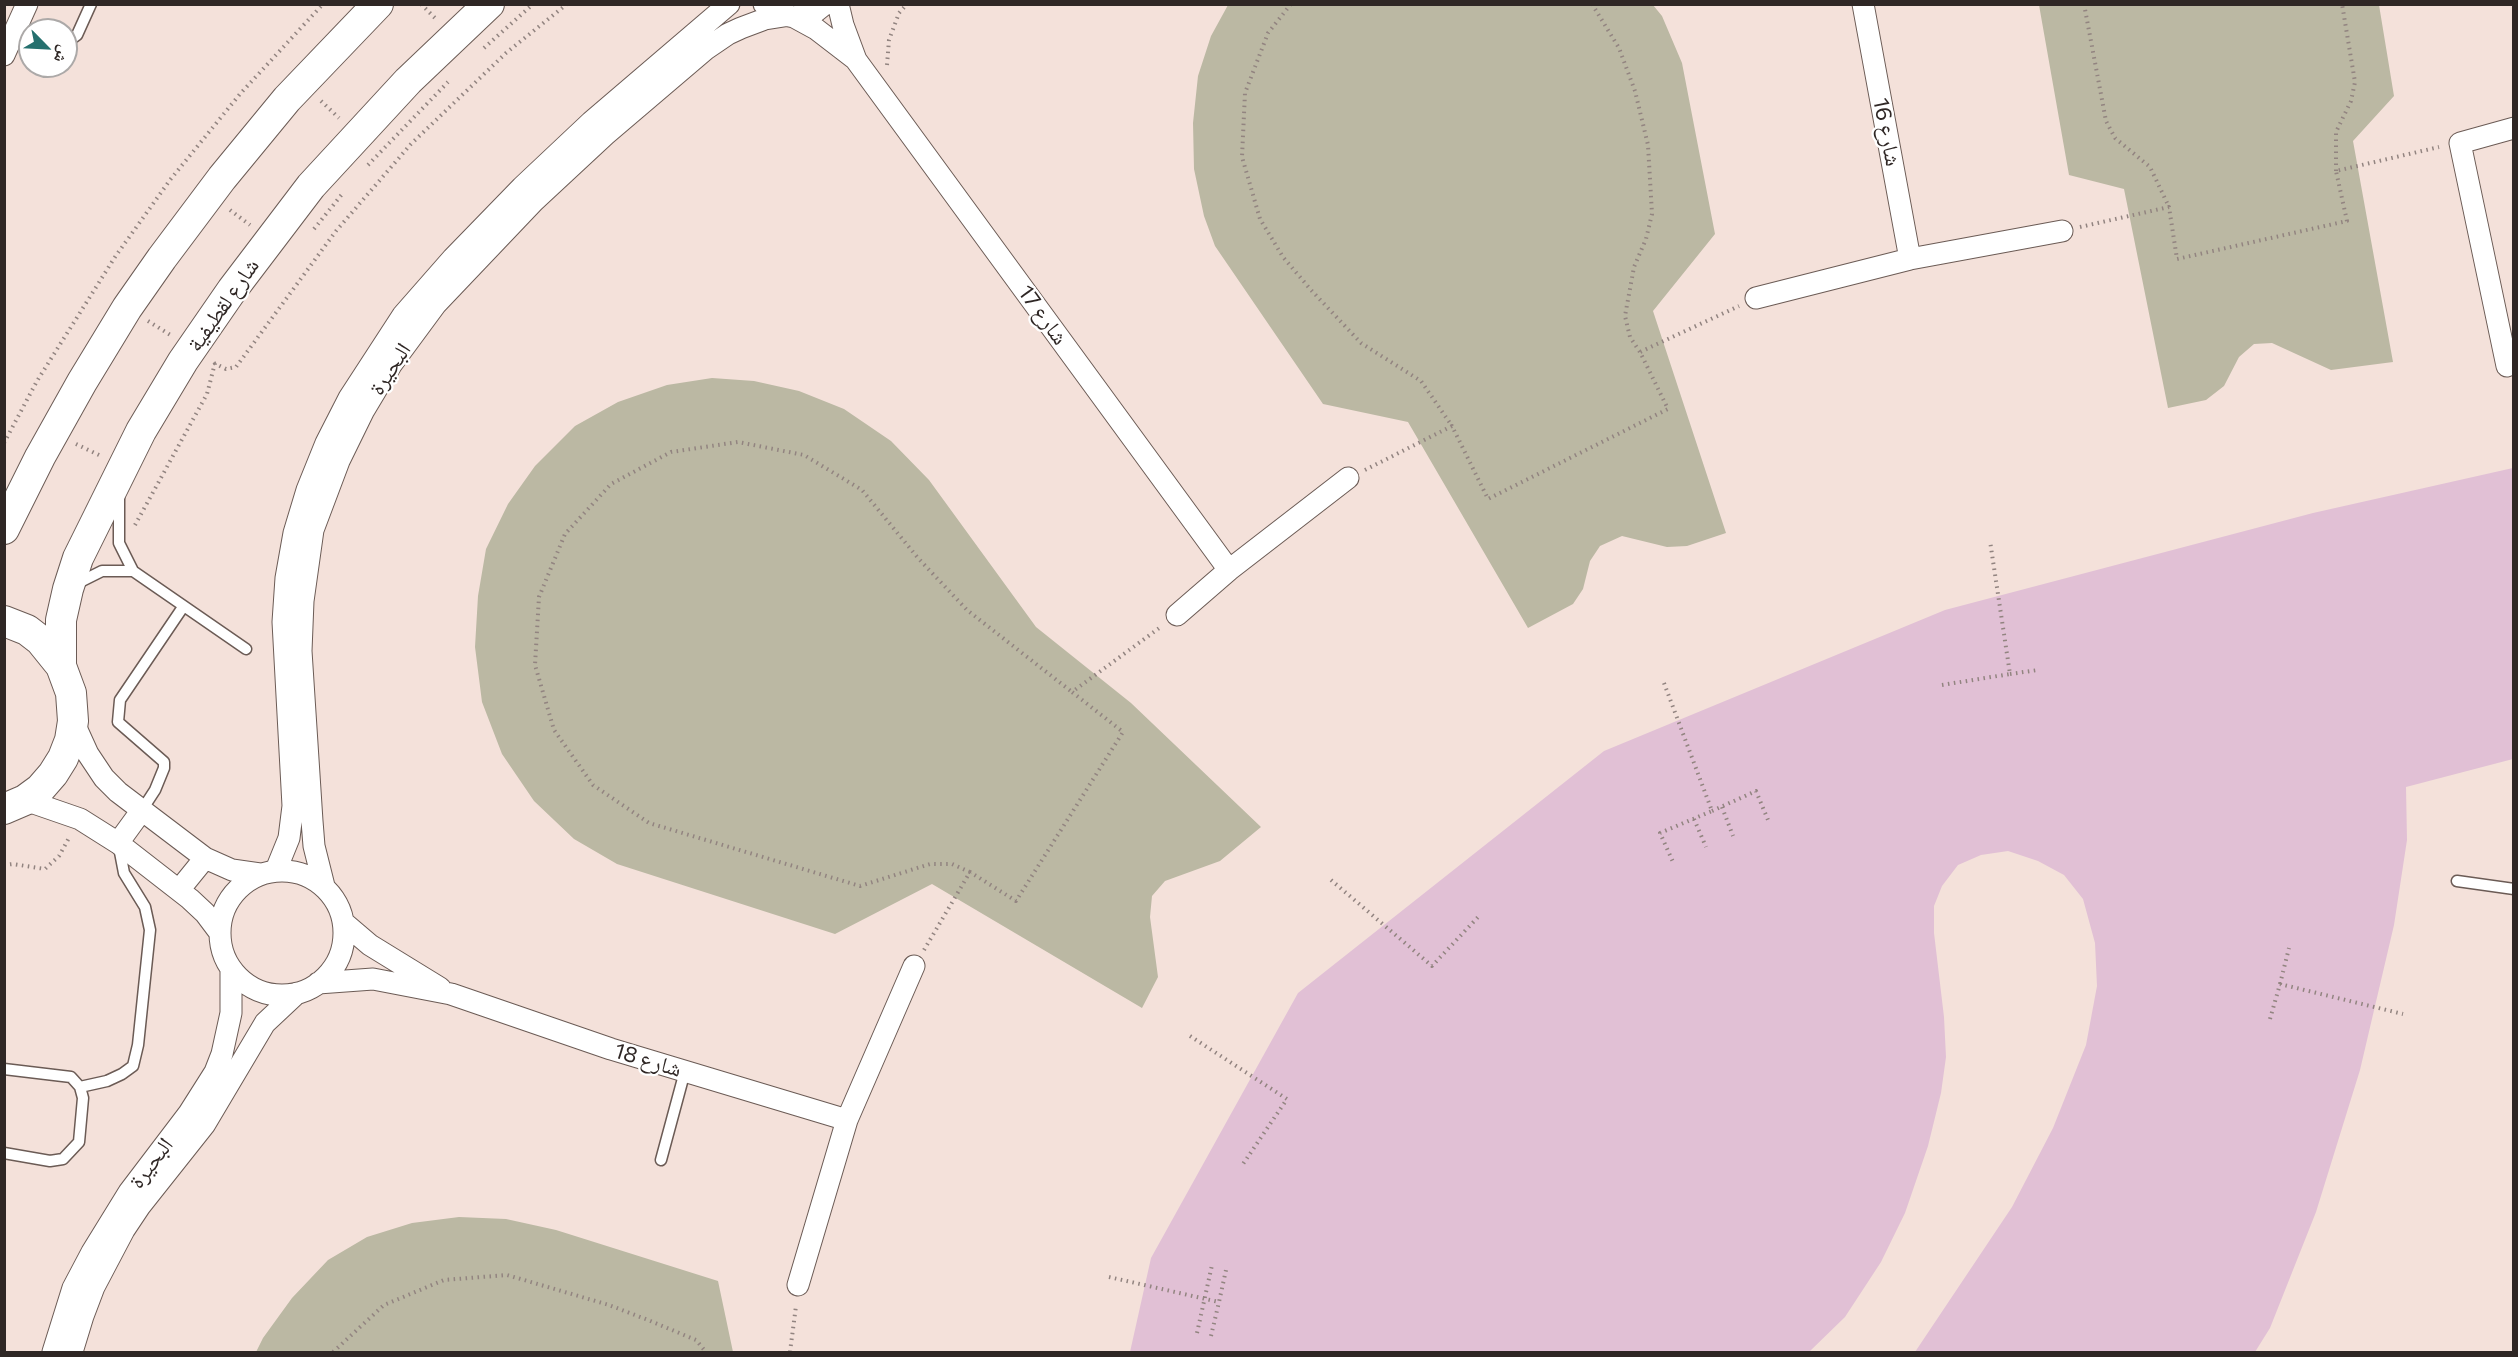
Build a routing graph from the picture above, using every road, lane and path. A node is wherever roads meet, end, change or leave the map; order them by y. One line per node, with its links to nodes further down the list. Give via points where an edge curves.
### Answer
1 (91, 4): 18 (lane)
2 (323, 4): 46 (path, via 240,94 170,180 115,257 43,371)
3 (378, 4): 25 (street)
4 (489, 4): 27 (street, شارع لقطيفية)
5 (533, 4): 20 (path)
6 (567, 4): 42 (path, via 506,53 411,144 336,231 236,367 226,369)
7 (729, 4): 29 (street, البحيرة)
8 (764, 4): 17 (street, شارع 17)
9 (825, 4): 17 (street, البحيرة, via 815,12)
10 (838, 4): 22 (street, شارع 17)
11 (907, 4): 23 (path, via 899,13 889,40)
12 (1292, 4): 44 (path, via 1268,33 1245,93 1242,157 1260,219 1317,298 1361,343 1421,381)
13 (1592, 4): 41 (path, via 1619,48 1635,91 1648,145 1652,214 1634,267 1625,316 1630,337)
14 (1863, 4): 38 (street, شارع 16)
15 (2084, 4): 34 (path, via 2106,121 2115,138 2150,168)
16 (2342, 4): 30 (path, via 2355,82 2351,101 2336,132)
17 (789, 17): 22 (street, شارع 17, via 816,29); 29 (street, البحيرة, via 765,20 728,34)
18 (78, 33)
19 (18, 37): 21 (street)
20 (480, 51)
21 (4, 55)
22 (856, 60): 52 (street, شارع 17)
23 (888, 72)
24 (454, 75): 31 (path)
25 (303, 83): 27 (path); 33 (street)
26 (2514, 129): 28 (street)
27 (357, 136): 37 (street, شارع لقطيفية, via 311,186)
28 (2460, 143): 30 (path); 43 (street)
29 (577, 148): 62 (street, البحيرة, via 369,384 313,530)
30 (2336, 171): 34 (path, via 2347,221 2177,259)
31 (361, 173)
32 (345, 190): 36 (path)
33 (209, 195): 37 (path); 40 (street)
34 (2169, 207): 35 (path)
35 (2062, 231): 38 (street)
36 (309, 234)
37 (270, 240): 42 (street, شارع لقطيفية, via 231,290)
38 (1910, 259): 39 (street)
39 (1756, 298): 41 (path)
40 (127, 308): 42 (path); 45 (street)
41 (1640, 352): 44 (path, via 1668,409 1488,499)
42 (208, 355): 47 (street, شارع لقطيفية, via 141,431); 51 (path, via 207,393 133,529)
43 (2507, 366)
44 (1452, 426): 48 (path)
45 (54, 433): 47 (path); 49 (street)
46 (5, 443)
47 (119, 474): 51 (lane); 54 (street, شارع لقطيفية, via 78,558)
48 (1348, 478): 52 (street)
49 (4, 529)
50 (1990, 541): 61 (path)
51 (119, 543): 53 (lane)
52 (1229, 570): 56 (street)
53 (133, 571): 54 (lane, via 102,571); 55 (lane)
54 (68, 589): 59 (street, شارع لقطيفية, via 62,620)
55 (183, 607): 58 (lane); 69 (lane, via 120,700 118,722 164,762 156,790)
56 (1177, 615): 65 (path)
57 (4, 621): 59 (street, via 40,640)
58 (246, 649)
59 (61, 666): 66 (street, via 71,693)
60 (2038, 670): 61 (path)
61 (2010, 674): 64 (path)
62 (295, 676): 80 (street, البحيرة, via 289,838); 84 (street, البحيرة, via 314,846)
63 (1664, 683): 70 (path)
64 (1942, 685)
65 (1072, 692): 81 (path, via 1123,732 1016,901); 81 (path, via 967,610 862,490 804,455 738,442 671,452 611,484 565,534 539,597 535,665 554,730 593,784 649,823 860,886 930,864 952,864)
66 (73, 721): 67 (street, via 63,758 47,782); 69 (street, via 104,778)
67 (15, 804): 71 (street)
68 (1722, 807): 70 (path); 73 (path, via 1756,791); 74 (path)
69 (141, 810): 75 (street); 77 (street)
70 (1712, 811): 72 (path)
71 (80, 819): 75 (street); 79 (path, via 59,856 45,869)
72 (1694, 819): 76 (path); 78 (path, via 1660,833)
73 (1768, 820)
74 (1733, 836)
75 (118, 843): 86 (street); 102 (lane, via 124,873 145,907 150,930 138,1045 133,1066 122,1074)
76 (1706, 847)
77 (205, 858): 80 (street, via 232,870); 86 (street)
78 (1673, 862)
79 (4, 865)
80 (268, 872): 84 (street, via 293,871); 89 (street, via 243,883 230,897)
81 (970, 872): 91 (path)
82 (1331, 880): 87 (path, via 1432,966)
83 (2457, 880): 85 (lane)
84 (324, 886): 88 (street)
85 (2514, 889)
86 (179, 890): 89 (street, via 205,913)
87 (1479, 916)
88 (343, 922): 93 (street, via 342,949 333,968); 96 (street, شارع 18, via 370,945)
89 (219, 933): 92 (street)
90 (2289, 948): 94 (path)
91 (914, 966): 103 (street)
92 (231, 970): 95 (street, via 260,991); 107 (street, البحيرة, via 231,1013 215,1072)
93 (318, 983): 95 (street); 96 (street, شارع 18, via 373,979)
94 (2280, 984): 97 (path); 98 (path)
95 (297, 993): 107 (street, البحيرة, via 264,1023 205,1124)
96 (451, 994): 101 (street, شارع 18)
97 (2403, 1014)
98 (2270, 1019)
99 (1190, 1036): 106 (path, via 1287,1099)
100 (4, 1069): 102 (lane, via 71,1077)
101 (685, 1071): 103 (street, شارع 18); 105 (lane)
102 (80, 1087): 104 (lane, via 83,1098 79,1142 63,1159 50,1161)
103 (847, 1120): 111 (street)
104 (4, 1153)
105 (661, 1160)
106 (1243, 1164)
107 (122, 1219): 116 (street, البحيرة, via 73,1288); 117 (street, البحيرة)
108 (1212, 1265): 112 (path)
109 (1226, 1270): 113 (path)
110 (1109, 1278): 112 (path)
111 (798, 1285): 120 (path)
112 (1204, 1299): 113 (path); 114 (path)
113 (1219, 1302): 115 (path)
114 (1197, 1333)
115 (1211, 1336)
116 (52, 1353)
117 (72, 1353)
118 (333, 1353): 119 (path, via 384,1305 444,1280 507,1275 648,1320 696,1340)
119 (706, 1353)
120 (790, 1353)

